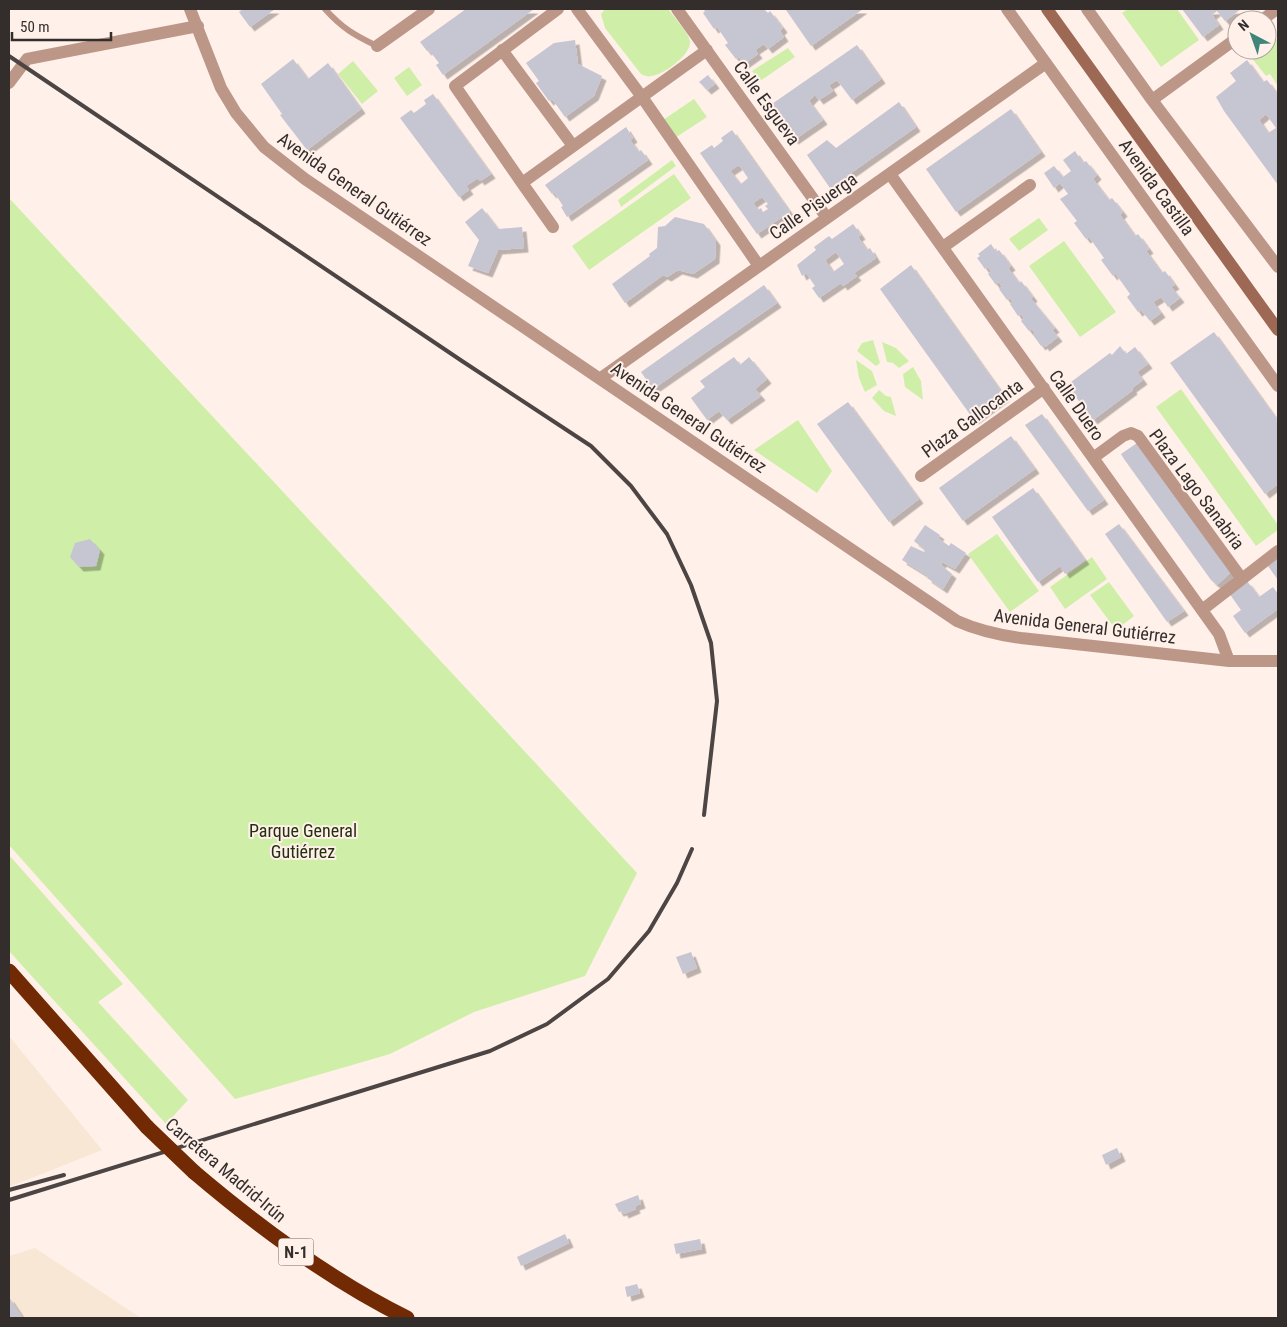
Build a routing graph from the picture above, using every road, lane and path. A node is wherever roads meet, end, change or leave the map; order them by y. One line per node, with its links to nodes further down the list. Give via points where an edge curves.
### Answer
1 (190, 9): 10 (street, Avenida General Gutiérrez)
2 (325, 9): 12 (lane, via 338,24)
3 (429, 9): 12 (street)
4 (558, 9): 13 (street)
5 (677, 9): 14 (street, Calle Esgueva)
6 (1008, 9): 15 (street, Avenida Castilla)
7 (1047, 9): 28 (street, Avenida Castilla)
8 (1087, 9): 18 (street)
9 (580, 10): 17 (street)
10 (198, 26): 16 (street, via 27,59); 29 (street, Avenida General Gutiérrez, via 222,88 236,113 264,147 305,179)
11 (1227, 45): 18 (street)
12 (377, 46)
13 (502, 50): 19 (street); 21 (street, via 455,86)
14 (707, 50): 17 (street); 23 (street, Calle Esgueva)
15 (1046, 63): 20 (street, Calle Pisuerga); 30 (street, Avenida Castilla)
16 (9, 82)
17 (642, 96): 19 (street); 26 (street)
18 (1152, 100): 27 (street)
19 (573, 146): 21 (street)
20 (890, 174): 23 (street, Calle Pisuerga); 25 (street, Calle Duero)
21 (522, 183): 24 (street)
22 (1030, 185): 25 (street)
23 (827, 218): 26 (street, Calle Pisuerga)
24 (552, 227)
25 (943, 247): 31 (street, Calle Duero)
26 (759, 266): 29 (street, Calle Pisuerga)
27 (1278, 267)
28 (1278, 330)
29 (601, 378): 37 (street, Avenida General Gutiérrez, via 968,626 1000,635)
30 (1278, 386)
31 (1044, 388): 32 (street, Calle Duero); 33 (street, Plaza Gallocanta)
32 (1093, 458): 35 (street, Plaza Lago Sanabria, via 1123,436 1131,433 1138,436); 36 (street, Calle Duero)
33 (921, 476)
34 (1278, 551): 35 (street)
35 (1242, 579): 36 (street)
36 (1202, 610): 37 (street, Calle Duero, via 1219,634)
37 (1229, 661): 38 (street, Avenida General Gutiérrez)
38 (1278, 661)
39 (9, 971): 40 (highway, Carretera Madrid-Irún / N-1, bridge, via 147,1127 194,1172 295,1252 368,1299)
40 (407, 1318)

